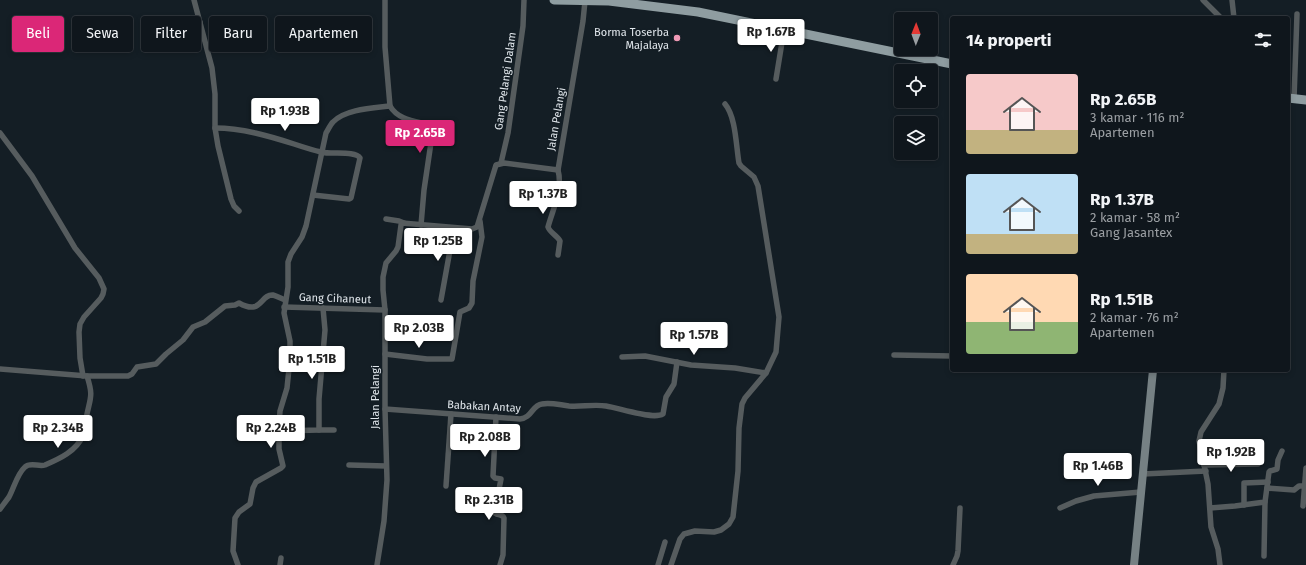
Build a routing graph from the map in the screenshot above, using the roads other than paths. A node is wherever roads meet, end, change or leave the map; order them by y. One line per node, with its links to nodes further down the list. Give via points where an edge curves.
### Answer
1 (194, 0): 9 (street)
2 (385, 0): 19 (street, via 385,47)
3 (524, 0): 23 (street, Gang Pelangi Dalam, via 523,26 508,133)
4 (554, 0): 7 (main road)
5 (1203, 0): 10 (street)
6 (1232, 0): 11 (street)
7 (585, 1): 13 (main road, via 609,0 698,12); 24 (street, Jalan Pelangi)
8 (1297, 14): 16 (street)
9 (198, 16)
10 (1219, 16)
11 (1234, 16)
12 (201, 26): 20 (street, via 212,68)
13 (784, 30): 14 (main road); 15 (street)
14 (950, 64)
15 (776, 78)
16 (1291, 99): 17 (main road)
17 (1306, 100)
18 (725, 104): 46 (street, via 733,121 741,166 754,178 758,186 779,310 776,352)
19 (390, 106): 22 (street, via 366,109 339,117 332,122 326,133); 30 (street, via 398,115 432,127)
20 (215, 128): 22 (street, via 268,136); 26 (street, via 231,199)
21 (0, 133): 47 (street, via 32,176 75,248 99,278 104,289 101,298 80,324 80,358)
22 (322, 152): 25 (street); 25 (street, via 359,156 352,197 349,199)
23 (501, 163): 24 (street); 28 (street, via 496,166)
24 (558, 170): 32 (street, Jalan Pelangi, via 560,182 548,227 560,241)
25 (312, 195): 33 (street, via 302,237 289,258)
26 (239, 211)
27 (386, 219): 29 (street)
28 (480, 221): 31 (street, via 475,229); 38 (street, via 482,237 472,284 472,303 469,308 460,312 452,359)
29 (404, 223): 30 (street); 37 (street, Jalan Pelangi, via 401,225 396,252 386,263 383,272)
30 (421, 225): 31 (street)
31 (454, 228): 34 (street)
32 (558, 255)
33 (285, 300): 35 (street); 47 (street, via 274,295 268,296 257,306 244,306 238,303 225,306 205,322 193,327 183,340 156,364 137,367 128,376)
34 (441, 300)
35 (284, 307): 36 (street, Gang Cihaneut); 53 (street, via 290,352)
36 (323, 308): 37 (street, Gang Cihaneut); 51 (street, via 325,330)
37 (385, 310): 38 (street, Jalan Pelangi)
38 (385, 354): 48 (street, Jalan Pelangi)
39 (894, 355): 40 (street)
40 (950, 356)
41 (622, 357): 42 (street, via 641,355)
42 (677, 362): 46 (street); 50 (street, Babakan Antay, via 674,384 666,397 663,414 660,416 604,406 542,404 526,418)
43 (0, 369): 47 (street)
44 (1153, 372): 61 (main road)
45 (1224, 372): 57 (street, via 1220,404 1199,437)
46 (766, 374): 81 (street, via 742,404 733,517 721,530 684,534)
47 (85, 376): 72 (street, via 92,398 83,436 78,444 58,460 41,466 26,466)
48 (385, 408): 49 (street, Babakan Antay); 58 (street, Jalan Pelangi)
49 (451, 414): 50 (street, Babakan Antay); 63 (street)
50 (496, 417): 79 (street, via 493,476 501,479 494,512 504,518 503,555)
51 (319, 430): 52 (street); 53 (street)
52 (334, 430)
53 (279, 431): 76 (street, via 283,466 256,482 250,504 235,518 232,551)
54 (1282, 451): 62 (street, via 1277,469 1269,472)
55 (349, 464): 58 (street)
56 (1258, 464): 57 (street)
57 (1204, 465): 60 (street)
58 (386, 466): 78 (street, Jalan Pelangi, via 384,521)
59 (1306, 468): 64 (street)
60 (1201, 471): 61 (street); 71 (street)
61 (1143, 474): 65 (main road)
62 (1267, 485): 64 (street, via 1294,490); 66 (street); 67 (street, via 1244,482)
63 (446, 486)
64 (1304, 486): 68 (street)
65 (1141, 492): 70 (street, via 1096,496); 83 (main road)
66 (1265, 502): 67 (street); 74 (street)
67 (1244, 505): 71 (street)
68 (1303, 506)
69 (960, 508): 82 (street, via 958,550)
70 (1060, 508)
71 (1210, 508): 84 (street)
72 (0, 509)
73 (665, 542): 80 (street)
74 (1264, 556)
75 (281, 558): 77 (street)
76 (238, 565)
77 (280, 565)
78 (377, 565)
79 (500, 565)
80 (658, 565)
81 (671, 565)
82 (953, 565)
83 (1134, 565)
84 (1220, 565)

